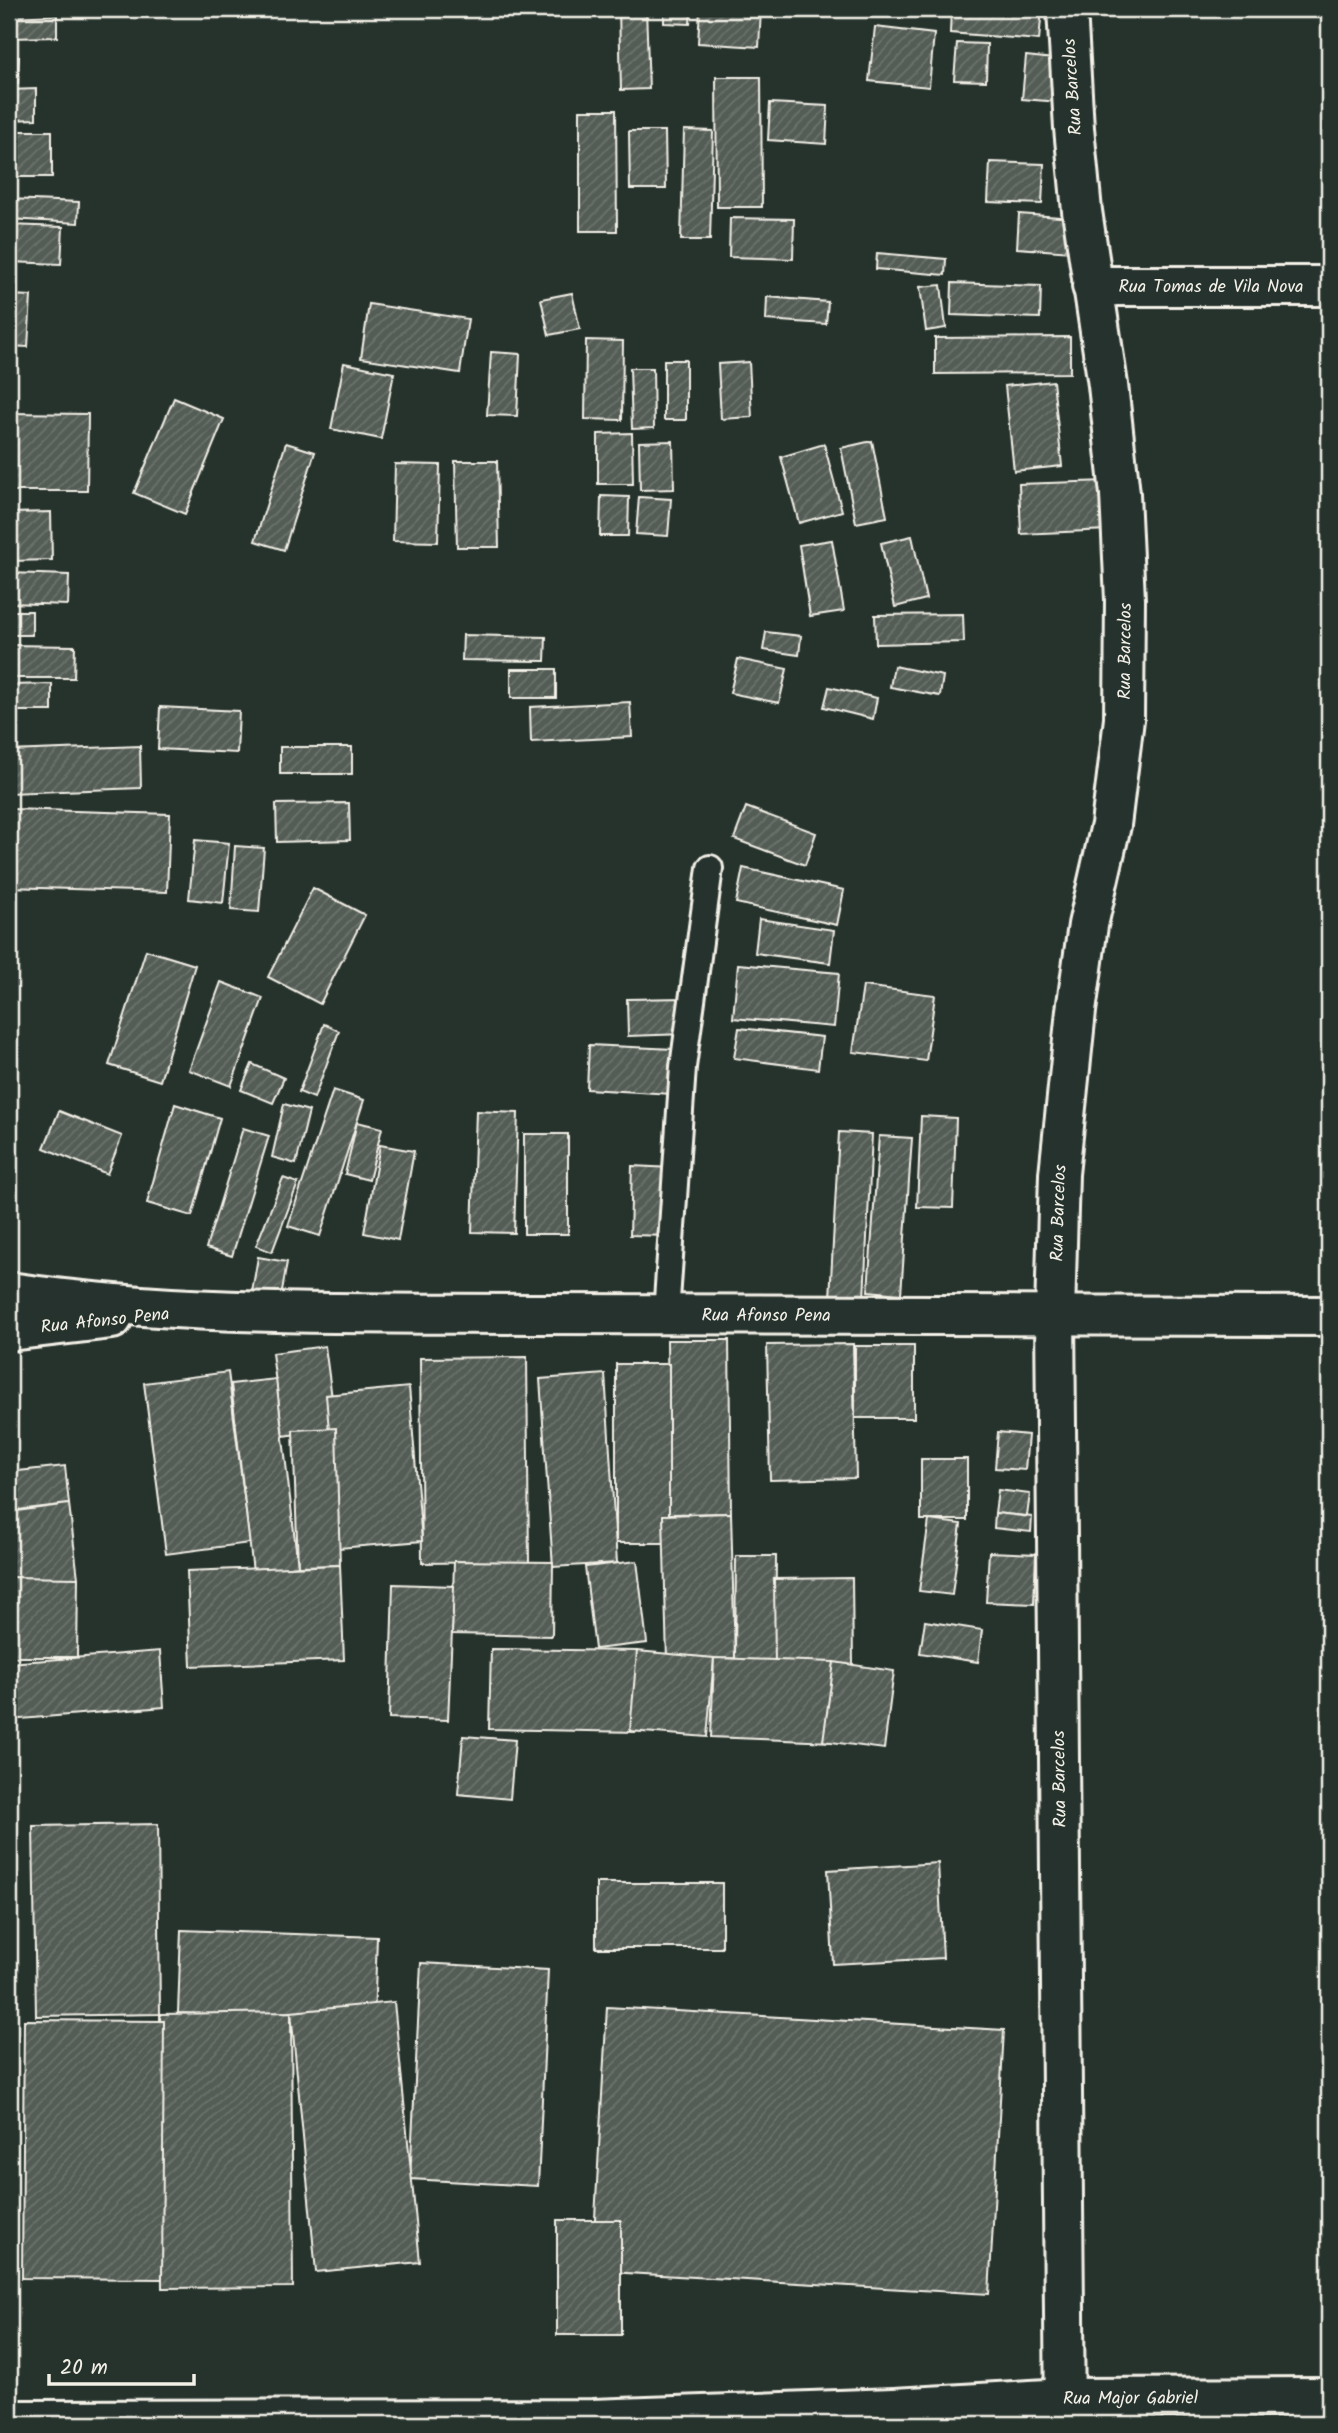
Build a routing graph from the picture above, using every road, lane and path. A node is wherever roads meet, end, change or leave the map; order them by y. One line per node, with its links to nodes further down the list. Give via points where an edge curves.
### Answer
1 (1067, 9): 2 (street, Rua Barcelos, via 1075,142)
2 (1091, 286): 3 (street, Rua Tomas de Vila Nova); 7 (street, Rua Barcelos, via 1120,494 1124,719 1111,825 1088,925 1076,1011 1059,1174)
3 (1329, 286)
4 (710, 868): 8 (lane, via 683,1067)
5 (9, 1292): 6 (street, Rua Afonso Pena)
6 (201, 1310): 8 (street, Rua Afonso Pena); 10 (street, Rua Afonso Pena)
7 (1055, 1314): 8 (street, Rua Afonso Pena); 9 (street, Rua Afonso Pena); 12 (street, Rua Barcelos)
8 (666, 1315)
9 (1329, 1316)
10 (9, 1331)
11 (1329, 2398): 12 (street, Rua Major Gabriel)
12 (1065, 2411): 13 (street, Rua Major Gabriel)
13 (895, 2416): 14 (street, Rua Major Gabriel)
14 (9, 2420)

